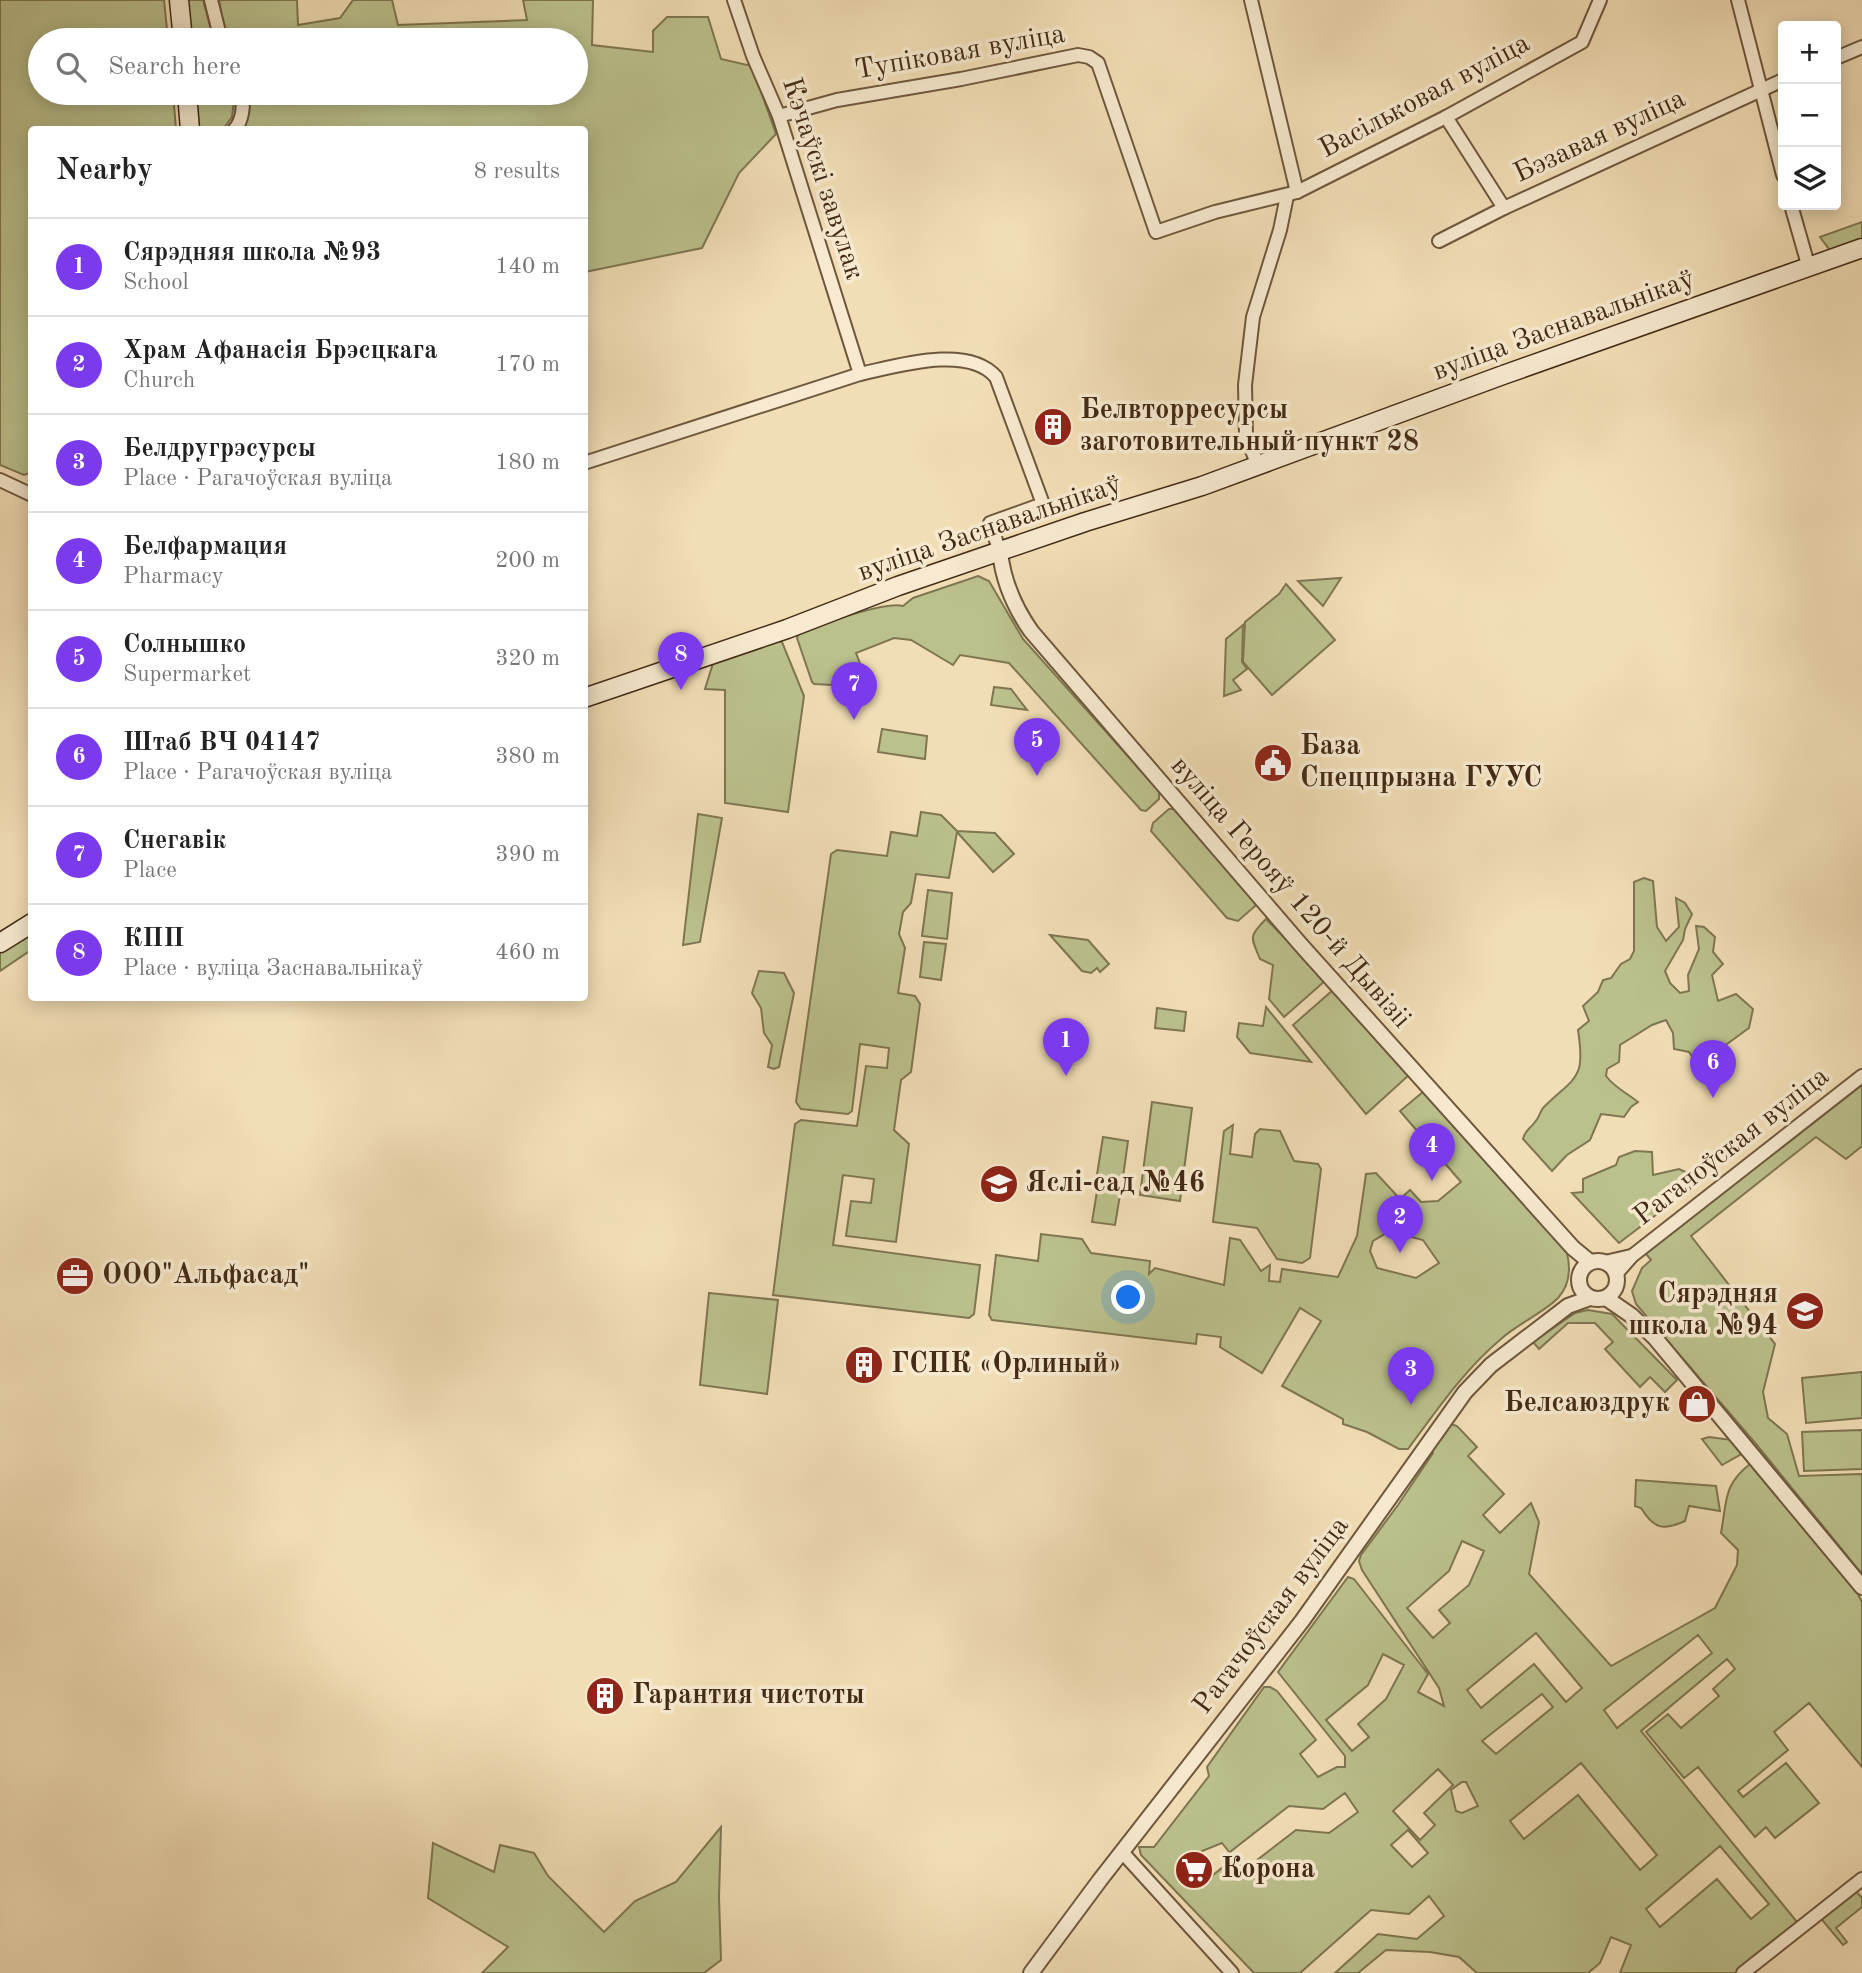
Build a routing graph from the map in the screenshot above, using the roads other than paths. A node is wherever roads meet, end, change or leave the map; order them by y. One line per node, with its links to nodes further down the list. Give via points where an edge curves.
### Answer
1 (179, 0): 7 (main road)
2 (211, 0): 8 (street)
3 (734, 0): 15 (street, Кэчаўскі завулак)
4 (1251, 0): 20 (street)
5 (1600, 0): 16 (street, Васільковая вуліца, via 1582,42)
6 (1738, 0): 12 (street)
7 (182, 28)
8 (218, 28)
9 (1862, 47): 10 (street)
10 (1841, 56)
11 (1778, 82): 12 (street, Бэзавая вуліца)
12 (1760, 90): 19 (street); 21 (street, Бэзавая вуліца)
13 (188, 105): 17 (main road)
14 (243, 105): 18 (street)
15 (779, 116): 23 (street, Тупіковая вуліца, via 838,100 1078,55 1089,57 1098,63); 27 (street, Кэчаўскі завулак)
16 (1446, 117): 20 (street, Васільковая вуліца); 21 (street)
17 (190, 126)
18 (237, 126)
19 (1778, 157)
20 (1292, 194): 23 (street, Васільковая вуліца); 29 (street, via 1253,317 1245,385 1246,435)
21 (1504, 208): 24 (street, Бэзавая вуліца)
22 (1792, 210): 26 (street)
23 (1156, 232)
24 (1439, 241)
25 (1862, 248): 26 (main road, вуліца Заснавальнікаў)
26 (1809, 268): 29 (main road, вуліца Заснавальнікаў)
27 (860, 374): 28 (street, вуліца Заснавальнікаў); 32 (street, вуліца Заснавальнікаў, via 965,360 989,369 996,377 1043,504 990,523)
28 (588, 462)
29 (1258, 466): 32 (main road, вуліца Заснавальнікаў)
30 (0, 480): 31 (street)
31 (28, 493)
32 (1000, 552): 33 (main road, вуліца Заснавальнікаў); 38 (street, вуліца Герояў 120-й Дывізіі, via 1006,581 1031,631)
33 (588, 697)
34 (28, 926): 35 (main road)
35 (0, 943)
36 (1862, 1076): 37 (street, Рагачоўская вуліца)
37 (1632, 1255): 38 (street, Рагачоўская вуліца); 39 (street, Рагачоўская вуліца)
38 (1589, 1269): 39 (street); 41 (street, via 1581,1289); 42 (street, Рагачоўская вуліца)
39 (1617, 1273): 40 (street)
40 (1611, 1294): 41 (street, Рагачоўская вуліца); 43 (street, via 1670,1355)
41 (1590, 1298): 42 (street, Рагачоўская вуліца)
42 (1568, 1306): 44 (street, Рагачоўская вуліца, via 1491,1365 1465,1392 1302,1621)
43 (1862, 1587)
44 (1123, 1853): 46 (street, Рагачоўская вуліца); 47 (street)
45 (1862, 1879): 48 (street)
46 (1031, 1973)
47 (1231, 1973)
48 (1743, 1973)

